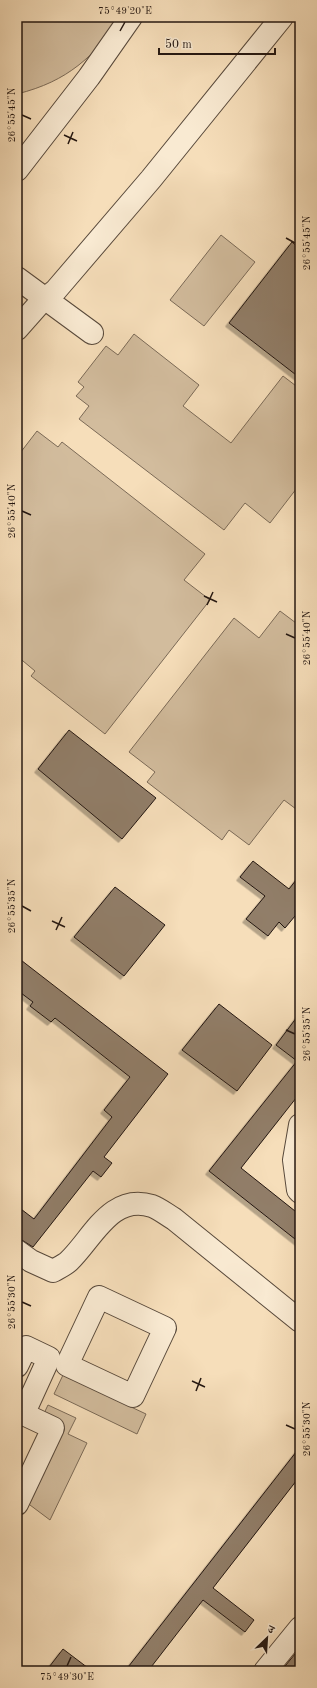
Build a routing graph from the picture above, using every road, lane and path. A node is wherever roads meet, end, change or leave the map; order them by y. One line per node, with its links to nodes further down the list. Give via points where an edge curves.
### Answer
1 (131, 17): 3 (street, via 89,77)
2 (282, 17): 5 (street, via 151,179)
3 (17, 170)
4 (17, 278): 5 (street)
5 (46, 299): 6 (street); 7 (street)
6 (17, 329)
7 (92, 333)
8 (300, 1125): 9 (street, via 294,1160)
9 (300, 1192)
10 (17, 1251): 12 (street, via 31,1261 53,1270 69,1262 101,1221 116,1211 130,1204 154,1206 174,1219)
11 (99, 1297): 11 (street, via 165,1328 133,1396 67,1365)
12 (300, 1321)
13 (17, 1366): 14 (street, via 26,1347 49,1358 28,1404)
14 (17, 1399)
15 (17, 1410): 16 (street, via 53,1428)
16 (17, 1504)
17 (300, 1628): 18 (street)
18 (265, 1671)

